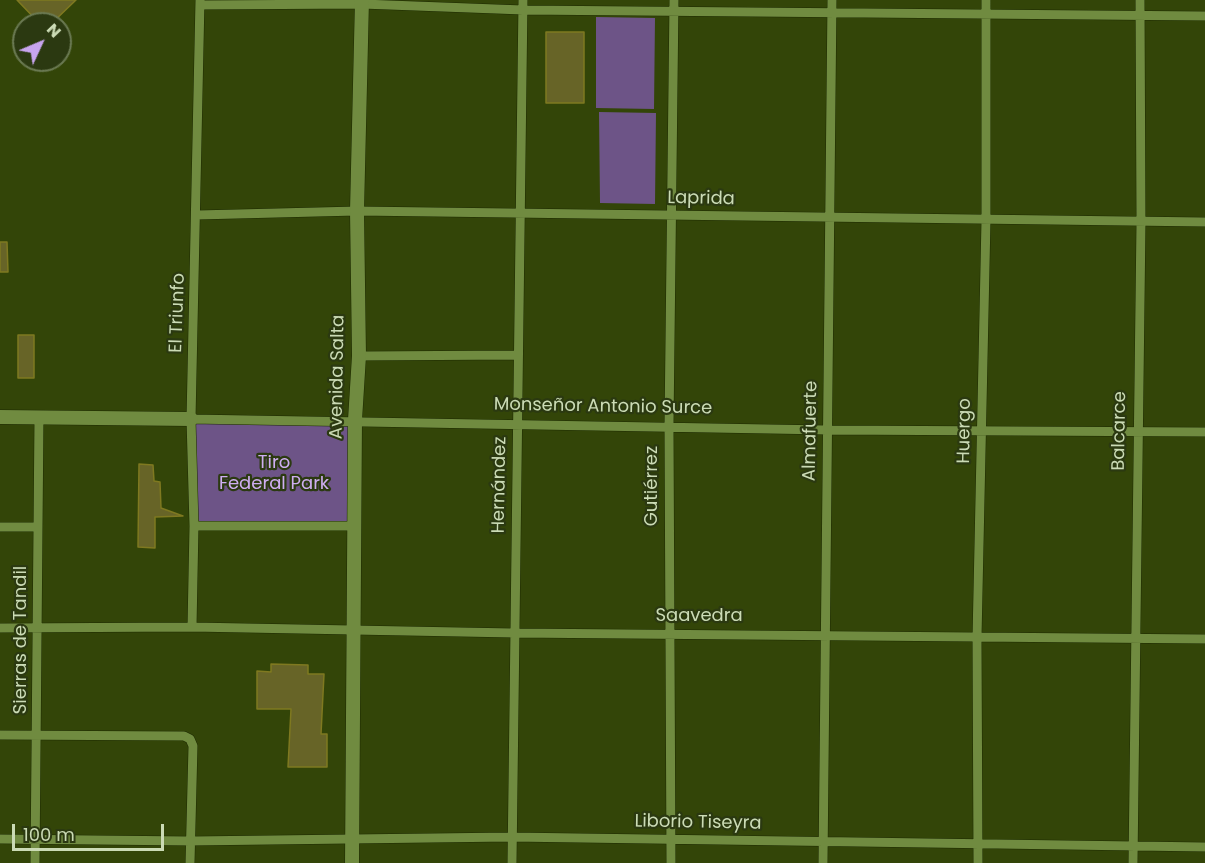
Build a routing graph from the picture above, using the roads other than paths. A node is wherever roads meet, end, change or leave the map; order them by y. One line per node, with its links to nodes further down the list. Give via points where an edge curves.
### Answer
1 (832, 0): 9 (street, Almafuerte)
2 (986, 0): 8 (street, Huergo)
3 (1140, 0): 10 (street, Balcarce)
4 (362, 2): 5 (street); 6 (street); 12 (main road, Avenida Salta)
5 (200, 3): 14 (street, El Triunfo)
6 (523, 5): 7 (street); 13 (street, Hernández)
7 (674, 5): 9 (street); 15 (street, Gutiérrez)
8 (986, 12): 9 (street); 10 (street); 17 (street, Huergo)
9 (832, 14): 16 (street, Almafuerte)
10 (1140, 15): 11 (street); 18 (street, Balcarce)
11 (1205, 16)
12 (357, 211): 13 (street, Laprida); 14 (street, Laprida); 21 (main road, Avenida Salta)
13 (520, 214): 15 (street, Laprida); 20 (street, Hernández)
14 (197, 215): 24 (street, El Triunfo)
15 (673, 215): 16 (street, Laprida); 27 (street, Gutiérrez)
16 (830, 219): 17 (street, Laprida); 29 (street, Almafuerte)
17 (986, 220): 18 (street, Laprida); 28 (street, Huergo)
18 (1141, 222): 19 (street, Laprida); 30 (street, Balcarce)
19 (1205, 222)
20 (518, 355): 21 (street); 26 (street, Hernández)
21 (358, 356): 25 (main road, Avenida Salta)
22 (0, 417): 23 (main road, Monseñor Antonio Surce)
23 (39, 417): 24 (main road, Monseñor Antonio Surce); 35 (street, Sierras de Tandil)
24 (191, 418): 25 (street, Monseñor Antonio Surce); 33 (street, El Triunfo)
25 (355, 420): 26 (street, Monseñor Antonio Surce); 34 (main road, Avenida Salta)
26 (517, 424): 27 (street, Monseñor Antonio Surce); 40 (street, Hernández)
27 (669, 426): 29 (street, Monseñor Antonio Surce); 41 (street, Gutiérrez)
28 (981, 429): 29 (street, Monseñor Antonio Surce); 30 (street, Monseñor Antonio Surce); 43 (street, Huergo)
29 (827, 430): 42 (street, Almafuerte)
30 (1137, 431): 31 (street, Monseñor Antonio Surce); 44 (street, Balcarce)
31 (1205, 432)
32 (0, 526): 35 (street)
33 (194, 526): 34 (street); 36 (street, El Triunfo)
34 (355, 526): 39 (main road, Avenida Salta)
35 (38, 527): 38 (street, Sierras de Tandil)
36 (192, 627): 38 (street, Saavedra); 39 (street, Saavedra)
37 (0, 628): 38 (street, Saavedra)
38 (38, 628): 47 (street, Sierras de Tandil)
39 (354, 631): 40 (street, Saavedra); 48 (main road, Avenida Salta)
40 (514, 633): 41 (street, Saavedra); 49 (street, Hernández)
41 (669, 633): 42 (street, Saavedra); 52 (street, Gutiérrez)
42 (826, 634): 43 (street, Saavedra); 54 (street, Almafuerte)
43 (977, 638): 44 (street, Saavedra); 55 (street, Huergo)
44 (1135, 638): 45 (street, Saavedra); 56 (street, Balcarce)
45 (1205, 639)
46 (0, 735): 47 (street)
47 (37, 735): 51 (street, Sierras de Tandil); 53 (street, via 190,739)
48 (352, 837): 49 (street, Liborio Tiseyra); 53 (street, Liborio Tiseyra); 60 (main road, Avenida Salta)
49 (511, 837): 52 (street, Liborio Tiseyra); 61 (street, Hernández)
50 (0, 839): 51 (street, Liborio Tiseyra)
51 (36, 839): 53 (street, Liborio Tiseyra); 58 (street, Sierras de Tandil)
52 (672, 840): 54 (street, Liborio Tiseyra); 62 (street, Gutiérrez)
53 (191, 841): 59 (street)
54 (823, 842): 55 (street, Liborio Tiseyra); 63 (street, Almafuerte)
55 (978, 844): 56 (street, Liborio Tiseyra); 64 (street, Huergo)
56 (1133, 847): 57 (street, Liborio Tiseyra); 65 (street, Balcarce)
57 (1205, 847)
58 (35, 863)
59 (190, 863)
60 (352, 863)
61 (512, 863)
62 (671, 863)
63 (823, 863)
64 (978, 863)
65 (1133, 863)

